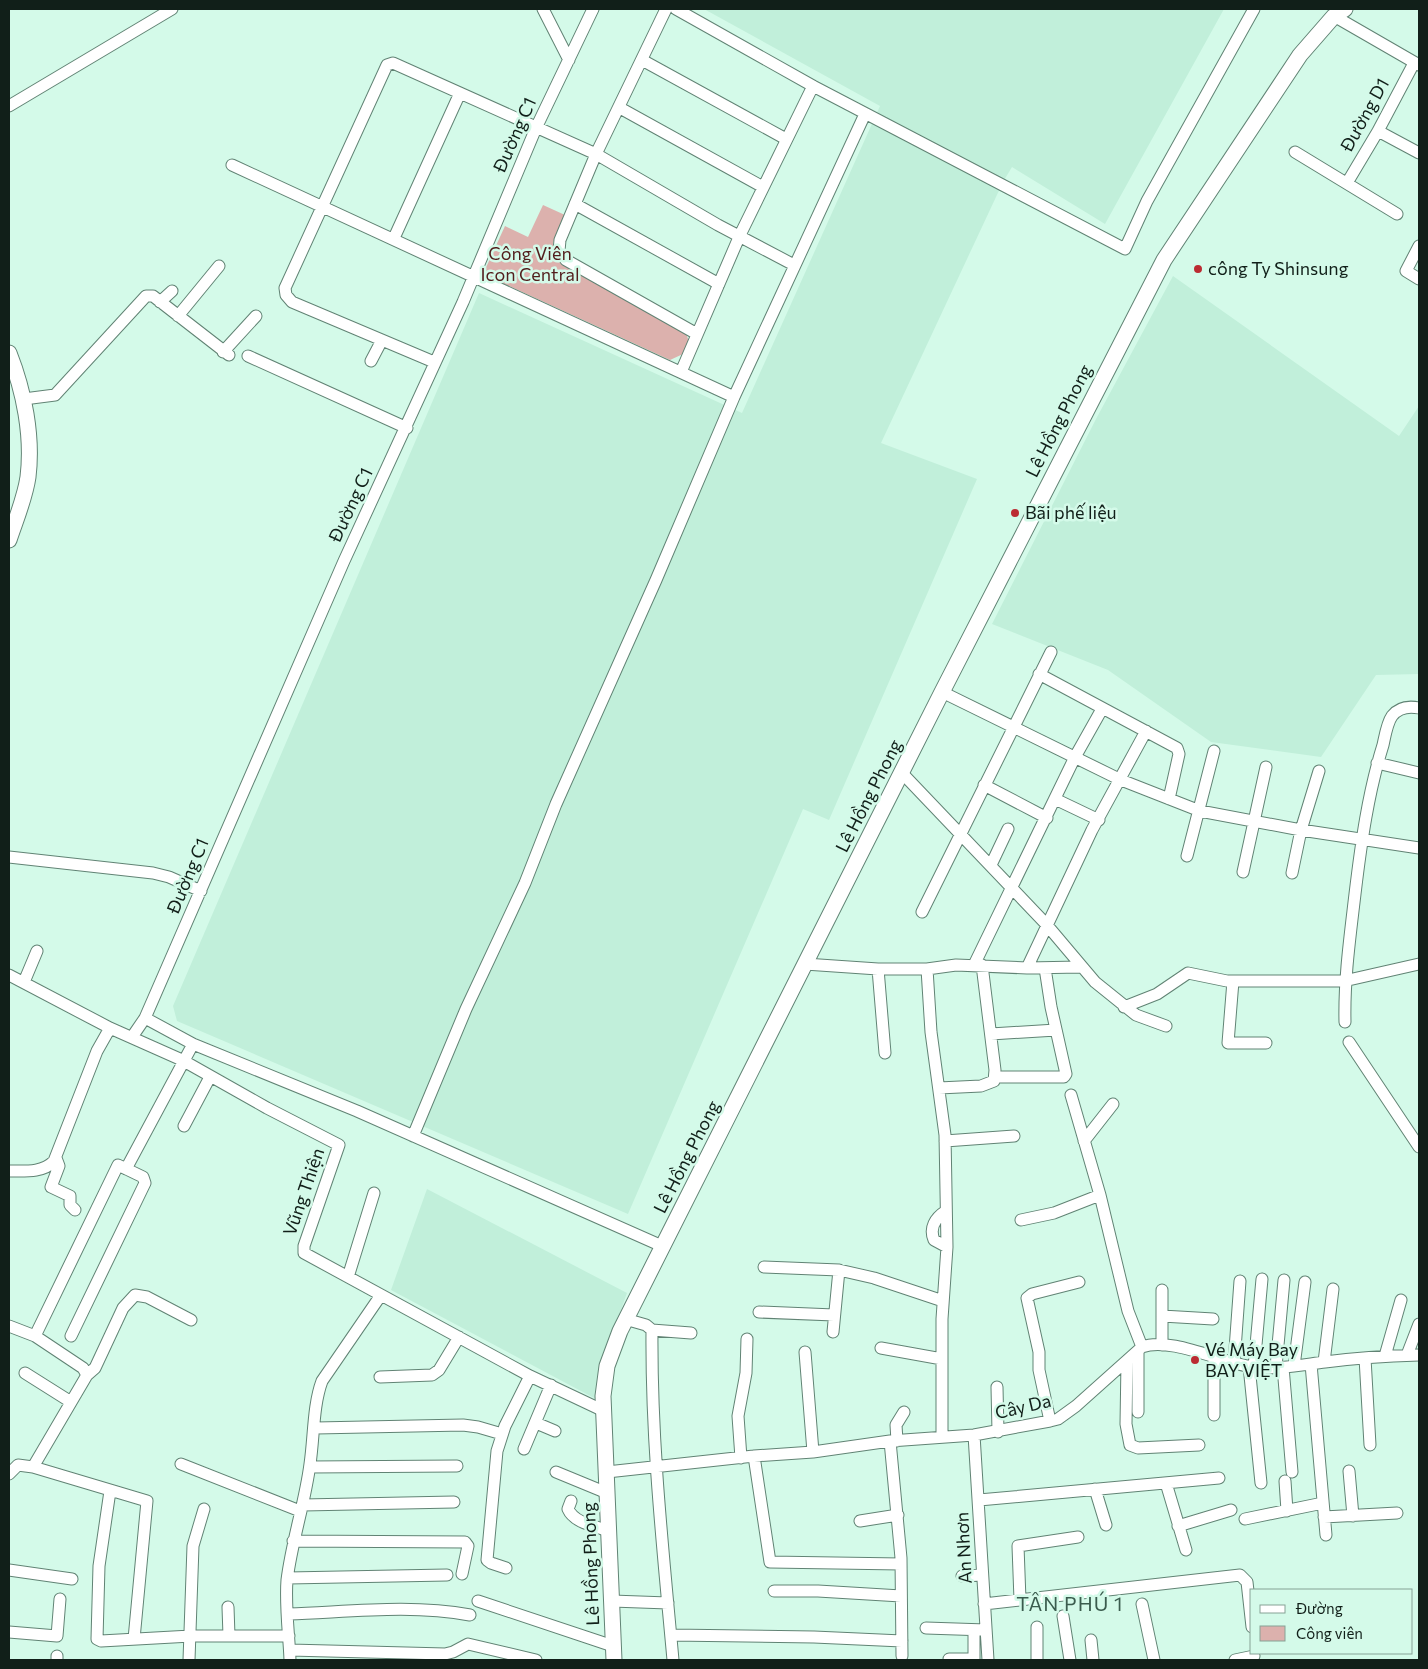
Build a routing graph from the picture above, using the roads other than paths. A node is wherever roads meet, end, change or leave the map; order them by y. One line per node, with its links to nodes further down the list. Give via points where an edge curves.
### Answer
1 (172, 9): 13 (street)
2 (543, 9): 8 (street)
3 (593, 9): 8 (street, Đường C1)
4 (666, 9): 9 (street)
5 (676, 9): 11 (street)
6 (1254, 9): 15 (street, via 1147,201 1125,249)
7 (1340, 12): 10 (street); 53 (main road, Lê Hồng Phong, via 1300,55 1164,260)
8 (569, 60): 16 (street, Đường C1)
9 (642, 60): 14 (street); 18 (street)
10 (1417, 64): 17 (street, Đường D1)
11 (813, 86): 15 (street); 18 (street)
12 (460, 93): 16 (street); 26 (street, via 394,63 387,65); 29 (street)
13 (9, 106)
14 (620, 108): 21 (street); 24 (street)
15 (865, 114): 31 (street)
16 (536, 128): 21 (street); 33 (street, Đường C1)
17 (1378, 131): 19 (street); 23 (street, Đường D1)
18 (786, 139): 24 (street)
19 (1419, 151)
20 (1295, 152): 23 (street)
21 (596, 154): 25 (street); 28 (street)
22 (232, 165): 26 (street)
23 (1346, 183): 27 (street)
24 (763, 187): 28 (street)
25 (575, 204): 35 (street); 40 (street, via 560,240 559,251 566,260)
26 (322, 206): 29 (street); 41 (street, via 285,288 286,295 292,302)
27 (1397, 214)
28 (740, 235): 31 (street); 35 (street)
29 (394, 238): 33 (street)
30 (1419, 246): 34 (street, via 1406,271)
31 (794, 265): 47 (street)
32 (219, 266): 38 (street)
33 (474, 278): 45 (street, Đường C1); 46 (street)
34 (1419, 279)
35 (719, 284): 40 (street)
36 (172, 291): 37 (street)
37 (160, 302): 38 (street); 48 (street, via 146,296 55,395)
38 (178, 316): 39 (street, via 226,354)
39 (256, 316)
40 (697, 334): 46 (street)
41 (382, 340): 44 (street); 45 (street)
42 (9, 353): 48 (main road)
43 (248, 356): 49 (street)
44 (371, 362)
45 (434, 362): 49 (street, Đường C1)
46 (681, 372): 47 (street)
47 (734, 397): 120 (street)
48 (24, 399): 50 (main road, via 28,477)
49 (407, 428): 84 (street, Đường C1, via 344,561)
50 (9, 540)
51 (1051, 652): 52 (street)
52 (1039, 674): 55 (street); 56 (street)
53 (942, 692): 56 (street); 63 (main road, Lê Hồng Phong)
54 (1419, 708): 60 (street, via 1408,706 1391,717)
55 (1102, 709): 57 (street); 59 (street)
56 (1014, 727): 59 (street); 66 (street)
57 (1146, 731): 65 (street); 68 (street, via 1178,750)
58 (1214, 751): 69 (street)
59 (1075, 757): 65 (street); 67 (street)
60 (1377, 763): 64 (street); 76 (street)
61 (1266, 767): 72 (street)
62 (1320, 771): 74 (street)
63 (902, 772): 75 (street); 89 (main road, Lê Hồng Phong)
64 (1419, 773)
65 (1122, 780): 68 (street); 71 (street)
66 (984, 785): 70 (street); 75 (street)
67 (1056, 799): 70 (street); 71 (street)
68 (1168, 800): 69 (street)
69 (1200, 811): 72 (street); 78 (street)
70 (1047, 818): 83 (street)
71 (1099, 820): 86 (street)
72 (1256, 820): 74 (street); 81 (street)
73 (1008, 829): 80 (street)
74 (1301, 830): 76 (street); 82 (street)
75 (961, 832): 80 (street); 85 (street)
76 (1362, 838): 77 (street); 99 (street)
77 (1419, 848)
78 (1187, 856)
79 (9, 857): 84 (street, via 153,873)
80 (991, 865): 83 (street)
81 (1243, 872)
82 (1292, 873)
83 (1012, 888): 86 (street); 91 (street)
84 (201, 891): 102 (street, Đường C1)
85 (922, 912)
86 (1046, 924): 92 (street); 93 (street)
87 (37, 951): 100 (street)
88 (1419, 956): 90 (street)
89 (805, 964): 95 (street); 132 (main road, Lê Hồng Phong)
90 (1419, 964): 99 (street)
91 (978, 965): 93 (street); 96 (street); 107 (street)
92 (1080, 967): 94 (street); 101 (street)
93 (1027, 968): 94 (street)
94 (1045, 968): 106 (street)
95 (878, 969): 96 (street); 112 (street)
96 (927, 969): 116 (street)
97 (9, 975): 100 (street, Vũng Thiện)
98 (1233, 981): 99 (street); 101 (street, via 1188,973 1165,989); 110 (street, via 1228,1043)
99 (1344, 981): 103 (street)
100 (24, 982): 105 (street, Vũng Thiện)
101 (1124, 1007): 104 (street)
102 (145, 1018): 108 (street, Đường C1); 111 (street)
103 (1346, 1022)
104 (1166, 1026)
105 (110, 1028): 108 (street, Vũng Thiện); 125 (street, via 97,1051)
106 (1056, 1030): 107 (street); 115 (street, via 1066,1072 1064,1077)
107 (991, 1034): 115 (street)
108 (132, 1037): 113 (street, Vũng Thiện)
109 (1349, 1042): 124 (street)
110 (1266, 1043)
111 (193, 1044): 113 (street); 120 (street)
112 (885, 1053)
113 (182, 1060): 114 (street, Vũng Thiện); 126 (street)
114 (210, 1077): 119 (street); 135 (street, Vũng Thiện, via 339,1145 303,1251)
115 (995, 1077): 116 (street, via 986,1085)
116 (939, 1088): 122 (street)
117 (1071, 1095): 123 (street)
118 (1113, 1104): 123 (street)
119 (184, 1126)
120 (413, 1136): 132 (street)
121 (1014, 1136): 122 (street)
122 (945, 1141): 145 (street, via 947,1247)
123 (1084, 1141): 129 (street)
124 (1419, 1147)
125 (56, 1158): 127 (street, via 42,1168); 130 (street, via 59,1166 51,1187 70,1196 70,1204)
126 (126, 1169): 157 (street, via 118,1165); 158 (street, via 143,1177 145,1183)
127 (9, 1171)
128 (374, 1193): 135 (street)
129 (1100, 1195): 131 (street, via 1054,1213); 163 (street)
130 (75, 1210)
131 (1022, 1220)
132 (662, 1246): 149 (main road, Lê Hồng Phong)
133 (764, 1267): 134 (street)
134 (839, 1270): 145 (street); 147 (street)
135 (348, 1277): 143 (street, Vũng Thiện)
136 (1262, 1279): 175 (street)
137 (1284, 1280): 176 (street)
138 (1079, 1282): 188 (street, via 1027,1298)
139 (1240, 1282): 173 (street)
140 (1305, 1282): 176 (street)
141 (1334, 1289): 172 (street)
142 (1162, 1290): 148 (street)
143 (381, 1295): 159 (street, Vũng Thiện); 190 (street, via 322,1381 316,1406)
144 (1400, 1300): 167 (street)
145 (943, 1301): 170 (street)
146 (759, 1312): 147 (street)
147 (834, 1315): 155 (street)
148 (1162, 1316): 150 (street); 161 (street)
149 (626, 1319): 154 (street); 184 (main road, Lê Hồng Phong, via 607,1366)
150 (1213, 1319)
151 (191, 1320): 178 (street, via 147,1297 135,1295 124,1308 95,1368)
152 (1419, 1324): 165 (street)
153 (9, 1326): 157 (street)
154 (652, 1330): 156 (street); 207 (street)
155 (833, 1332)
156 (691, 1333)
157 (35, 1336): 178 (street, via 83,1368)
158 (71, 1336)
159 (459, 1337): 179 (street, Vũng Thiện); 180 (street, via 439,1370 432,1375)
160 (747, 1340): 202 (street, via 746,1373 738,1416)
161 (1162, 1345): 163 (street, via 1152,1344); 168 (street)
162 (880, 1348): 170 (street)
163 (1140, 1349): 171 (street, Cây Da); 186 (street)
164 (805, 1352): 200 (street)
165 (1407, 1355): 166 (street); 167 (street)
166 (1419, 1355)
167 (1385, 1356): 169 (street)
168 (1214, 1357): 173 (street); 187 (street)
169 (1365, 1358): 172 (street); 198 (street)
170 (942, 1359): 195 (street)
171 (1127, 1361): 188 (street, Cây Da, via 1076,1406); 197 (street, via 1126,1424 1130,1445 1138,1448)
172 (1324, 1362): 174 (street)
173 (1234, 1363): 175 (street)
174 (1311, 1364): 176 (street); 221 (street)
175 (1252, 1366): 176 (street); 214 (street)
176 (1284, 1366): 225 (street)
177 (25, 1373): 183 (street)
178 (87, 1375): 183 (street)
179 (530, 1376): 181 (street, Vũng Thiện); 193 (street)
180 (380, 1377)
181 (551, 1385): 184 (street, Vũng Thiện); 189 (street)
182 (997, 1387): 192 (street)
183 (71, 1402): 205 (street)
184 (604, 1411): 210 (main road, Lê Hồng Phong)
185 (904, 1412): 196 (street, via 896,1425)
186 (1138, 1412)
187 (1214, 1415)
188 (1050, 1421): 192 (street, Cây Da)
189 (536, 1423): 191 (street); 199 (street)
190 (316, 1428): 193 (street, via 463,1425); 206 (street)
191 (555, 1431)
192 (998, 1432): 194 (street, Cây Da)
193 (502, 1434): 240 (street, via 494,1467 487,1560)
194 (974, 1435): 195 (street, Cây Da); 218 (street, An Nhơn)
195 (942, 1436): 196 (street, Cây Da)
196 (893, 1441): 200 (street, Cây Da); 227 (street)
197 (1199, 1445)
198 (1370, 1445)
199 (524, 1449)
200 (813, 1452): 201 (street, Cây Da)
201 (754, 1456): 202 (street, Cây Da); 239 (street, via 770,1562)
202 (741, 1458): 207 (street, Cây Da)
203 (181, 1464): 222 (street)
204 (457, 1466): 206 (street)
205 (33, 1467): 211 (street, via 18,1465); 216 (street)
206 (310, 1467): 222 (street)
207 (655, 1467): 210 (street, Cây Da); 254 (street)
208 (1349, 1470): 228 (street)
209 (556, 1472): 217 (street)
210 (607, 1472): 217 (main road, Lê Hồng Phong)
211 (9, 1474)
212 (1218, 1478): 213 (street)
213 (1166, 1483): 215 (street); 233 (street)
214 (1261, 1483)
215 (1095, 1489): 218 (street); 232 (street)
216 (110, 1492): 270 (street, via 145,1500 149,1504); 270 (street, via 95,1636 100,1642)
217 (607, 1493): 234 (main road, Lê Hồng Phong)
218 (979, 1500): 244 (street, An Nhơn)
219 (571, 1501): 234 (street, via 568,1509 572,1516)
220 (454, 1502): 222 (street)
221 (1323, 1503): 225 (street); 229 (street)
222 (302, 1508): 237 (street)
223 (204, 1509): 267 (street, via 193,1546)
224 (1230, 1510): 233 (street)
225 (1287, 1511): 230 (street)
226 (1397, 1513): 228 (street)
227 (898, 1515): 231 (street); 239 (street)
228 (1352, 1516): 229 (street)
229 (1324, 1517): 235 (street)
230 (1245, 1519)
231 (860, 1521)
232 (1106, 1525)
233 (1178, 1526): 238 (street)
234 (609, 1531): 251 (main road, Lê Hồng Phong)
235 (1326, 1535)
236 (1078, 1537): 252 (street, via 1018,1546)
237 (293, 1541): 242 (street, via 465,1542 468,1546); 246 (street)
238 (1186, 1550)
239 (901, 1564): 249 (street)
240 (506, 1568)
241 (9, 1570): 247 (street)
242 (462, 1574)
243 (447, 1575): 246 (street)
244 (982, 1575): 245 (street); 255 (street, An Nhơn)
245 (962, 1576)
246 (288, 1578): 259 (street)
247 (72, 1579)
248 (774, 1591): 249 (street)
249 (901, 1596): 272 (street)
250 (60, 1599): 265 (street, via 57,1636)
251 (612, 1600): 254 (street); 273 (main road, Lê Hồng Phong)
252 (1020, 1600): 255 (street); 258 (street, via 1240,1575 1247,1582)
253 (478, 1601): 273 (street)
254 (668, 1603): 266 (street)
255 (984, 1604): 264 (street, An Nhơn)
256 (1142, 1604): 285 (street)
257 (228, 1607): 268 (street)
258 (1250, 1609)
259 (289, 1614): 260 (street, via 408,1610); 269 (street)
260 (470, 1615)
261 (1063, 1616): 283 (street)
262 (1037, 1627): 282 (street)
263 (926, 1628): 264 (street)
264 (980, 1630): 277 (street, via 974,1659); 281 (street, An Nhơn)
265 (9, 1632)
266 (670, 1635): 272 (street, via 814,1636); 280 (street)
267 (191, 1636): 268 (street); 270 (street); 278 (street)
268 (229, 1636): 269 (street)
269 (289, 1636): 274 (street)
270 (134, 1639)
271 (1091, 1640): 284 (street)
272 (902, 1641): 275 (street)
273 (614, 1653)
274 (290, 1655): 279 (street, via 445,1654 468,1644)
275 (902, 1656)
276 (1254, 1656): 286 (street)
277 (949, 1659)
278 (189, 1660)
279 (536, 1660)
280 (673, 1660)
281 (988, 1660)
282 (1037, 1660)
283 (1070, 1660)
284 (1093, 1660)
285 (1154, 1660)
286 (1235, 1660)

